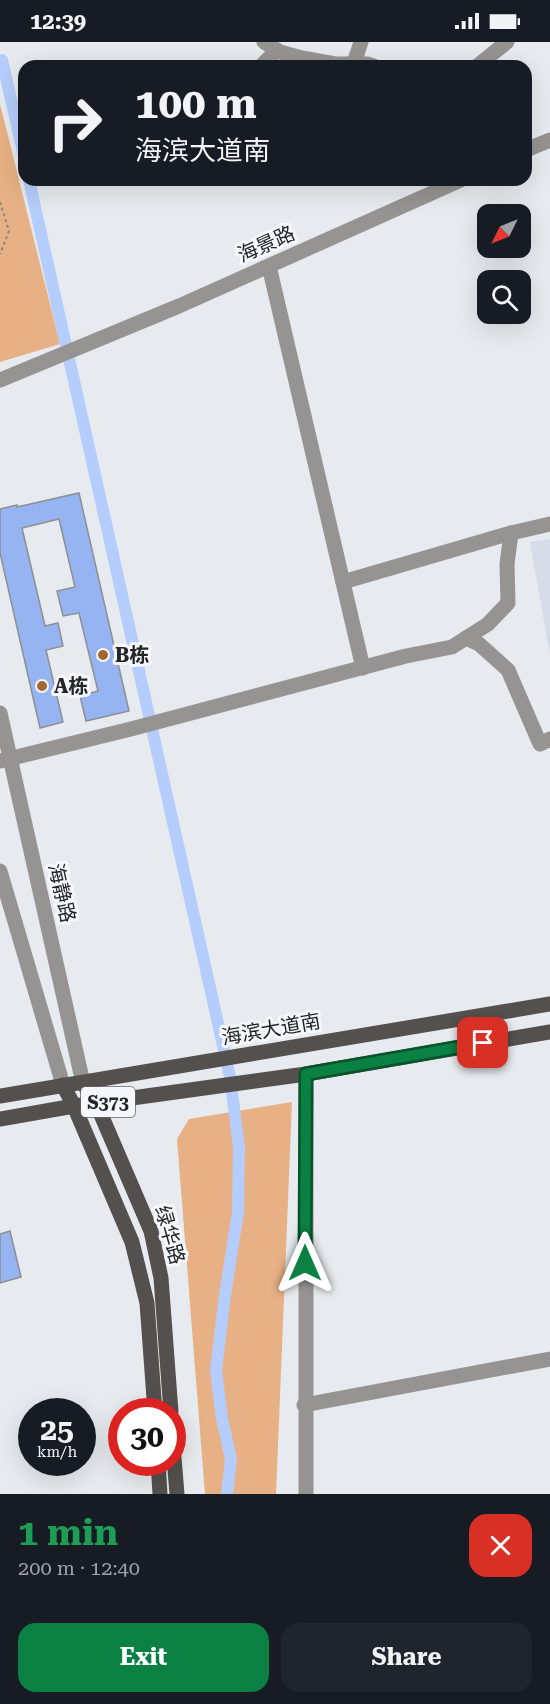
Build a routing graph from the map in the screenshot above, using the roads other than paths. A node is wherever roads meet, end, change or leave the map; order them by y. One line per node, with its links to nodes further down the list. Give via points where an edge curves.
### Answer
1 (361, 42): 6 (street)
2 (507, 42): 7 (street)
3 (271, 46): 4 (street); 5 (street)
4 (264, 60)
5 (313, 60)
6 (356, 60)
7 (484, 60)
8 (550, 140): 9 (street)
9 (532, 148)
10 (447, 186): 11 (street, 海景路)
11 (269, 266): 12 (street, 海景路); 15 (street)
12 (0, 380)
13 (550, 525): 14 (street)
14 (511, 533): 15 (street); 16 (street, via 508,603 488,624)
15 (343, 582): 17 (street)
16 (466, 638): 17 (street, via 452,647); 19 (street, via 479,644 508,670 540,744)
17 (363, 668): 20 (street)
18 (0, 713): 20 (street, 海静路)
19 (550, 739)
20 (5, 760): 25 (street, 海静路)
21 (0, 871): 26 (street)
22 (550, 1004): 25 (main road, 海滨大道南 / S373)
23 (550, 1032): 24 (main road, S373)
24 (306, 1074): 28 (main road, S373); 34 (street)
25 (83, 1083): 26 (main road, 海滨大道南 / S373); 28 (main road, 绿华路)
26 (63, 1085): 27 (main road, 海滨大道南 / S373); 29 (main road, 绿华路)
27 (0, 1096)
28 (96, 1104): 29 (main road, S373); 33 (main road, 绿华路, via 151,1231 161,1278)
29 (74, 1106): 30 (main road, S373); 32 (main road, 绿华路, via 132,1242 147,1304)
30 (0, 1119)
31 (550, 1359): 34 (street)
32 (154, 1398)
33 (170, 1398)
34 (304, 1405): 39 (street)
35 (159, 1476): 37 (main road)
36 (176, 1476): 38 (main road)
37 (160, 1494)
38 (177, 1494)
39 (306, 1494)

